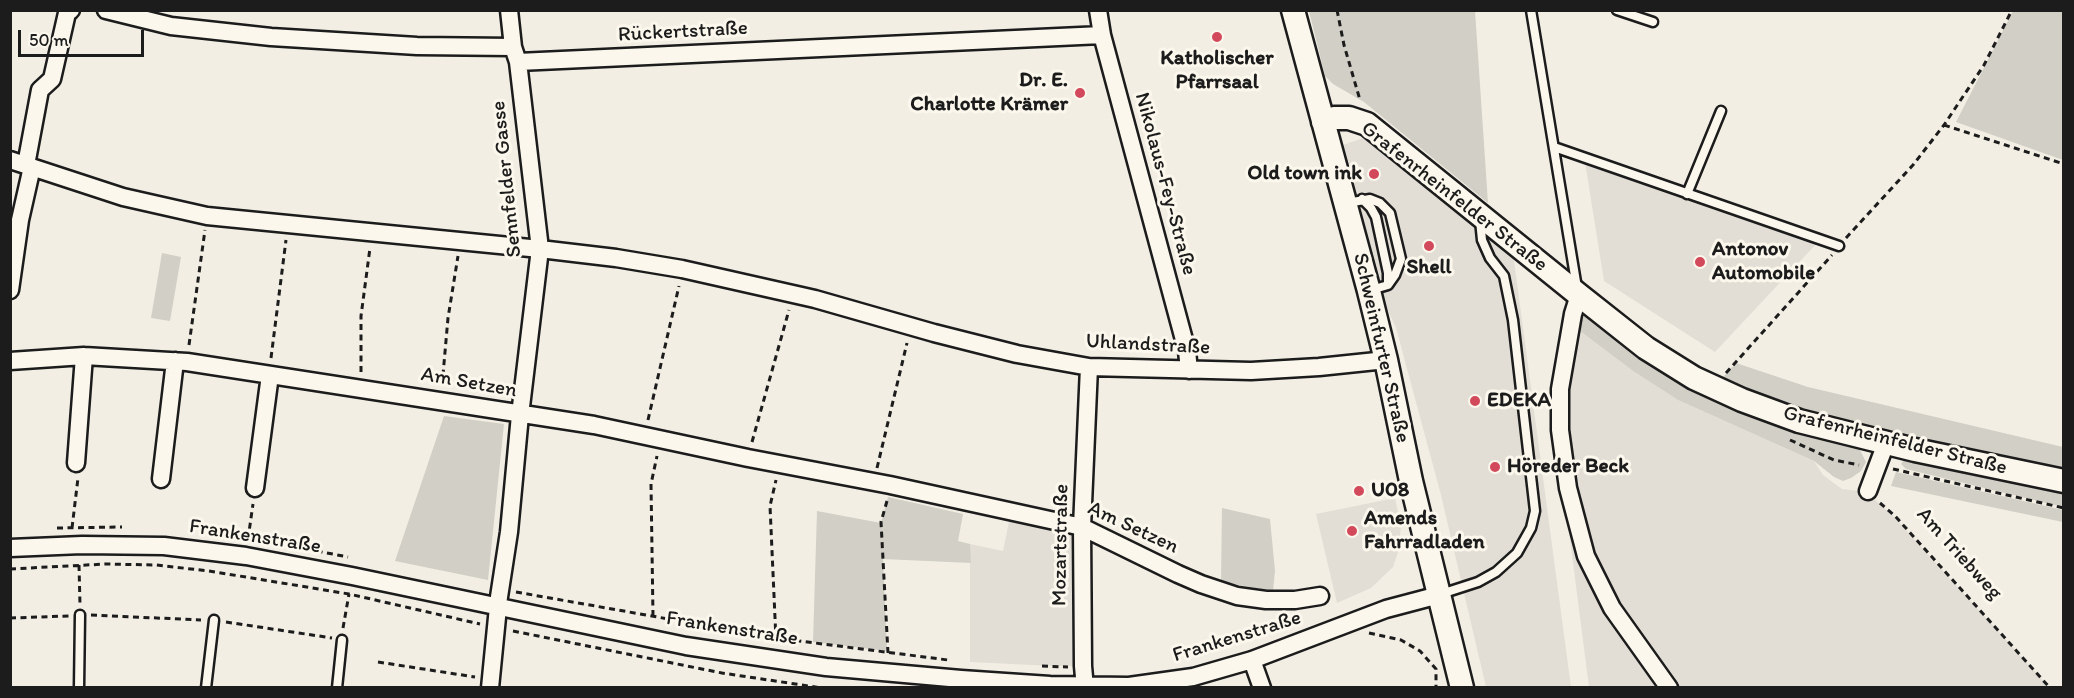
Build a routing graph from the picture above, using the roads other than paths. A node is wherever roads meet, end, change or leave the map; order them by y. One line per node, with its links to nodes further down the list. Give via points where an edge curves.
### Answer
1 (71, 10): 14 (street, via 52,79 40,90)
2 (106, 10): 10 (street, Rückertstraße, via 171,26)
3 (509, 10): 10 (street, Sennfelder Gasse)
4 (1098, 10): 9 (street, Nikolaus-Fey-Straße)
5 (1293, 10): 12 (street, Schweinfurter Straße)
6 (1531, 10): 13 (lane)
7 (1617, 10): 8 (lane)
8 (1653, 22)
9 (1102, 35): 10 (street, Rückertstraße); 29 (street, Nikolaus-Fey-Straße)
10 (515, 55): 20 (street, Sennfelder Gasse)
11 (1720, 111): 15 (lane)
12 (1323, 122): 16 (street, Schweinfurter Straße); 17 (street, Grafenrheinfelder Straße, via 1334,118 1358,120)
13 (1554, 147): 15 (lane); 23 (lane)
14 (23, 164): 18 (street); 20 (street, Uhlandstraße, via 123,198 207,216)
15 (1687, 194): 19 (lane)
16 (1354, 201): 21 (street, Schweinfurter Straße); 21 (lane, via 1370,199 1390,213 1401,259 1395,275)
17 (1481, 216): 23 (street, Grafenrheinfelder Straße); 40 (lane, via 1482,240 1504,276 1513,320 1535,511 1531,528 1516,553 1496,572)
18 (15, 219): 22 (street)
19 (1839, 246)
20 (540, 249): 28 (street, Uhlandstraße, via 682,269 794,294 1017,354); 31 (street, Sennfelder Gasse)
21 (1379, 288): 25 (street, Schweinfurter Straße)
22 (10, 290)
23 (1579, 295): 32 (street, Grafenrheinfelder Straße, via 1664,360 1713,388 1799,421); 54 (street, via 1560,389 1560,430 1568,488 1586,556 1612,608)
24 (84, 356): 26 (street, Am Setzen); 27 (street, Am Setzen); 33 (street)
25 (1386, 360): 29 (street, Uhlandstraße, via 1251,371); 40 (street, Schweinfurter Straße)
26 (10, 361)
27 (181, 361): 30 (street, Am Setzen); 34 (street)
28 (1089, 367): 29 (street, Uhlandstraße); 38 (street, Mozartstraße)
29 (1189, 370)
30 (270, 375): 31 (street, Am Setzen); 36 (street)
31 (520, 415): 38 (street, Am Setzen, via 594,425); 42 (street, Sennfelder Gasse)
32 (1886, 443): 35 (street, Grafenrheinfelder Straße); 37 (street)
33 (76, 463)
34 (161, 478)
35 (2064, 481)
36 (255, 488)
37 (1868, 491)
38 (1082, 526): 41 (street, Am Setzen, via 1185,577 1237,596 1266,600); 51 (street, Mozartstraße)
39 (10, 548): 42 (street, Frankenstraße, via 164,546 246,556)
40 (1439, 595): 46 (street, Frankenstraße, via 1386,609); 53 (street, Schweinfurter Straße)
41 (1320, 596)
42 (499, 607): 47 (street, Sennfelder Gasse); 51 (street, Frankenstraße, via 686,646 776,660 888,673)
43 (80, 615): 48 (lane)
44 (214, 620): 49 (lane)
45 (342, 640): 50 (lane)
46 (1252, 660): 51 (street, Frankenstraße, via 1170,681); 52 (street)
47 (491, 683)
48 (80, 687)
49 (206, 687)
50 (337, 687)
51 (1085, 687)
52 (1262, 687)
53 (1462, 687)
54 (1669, 687)

